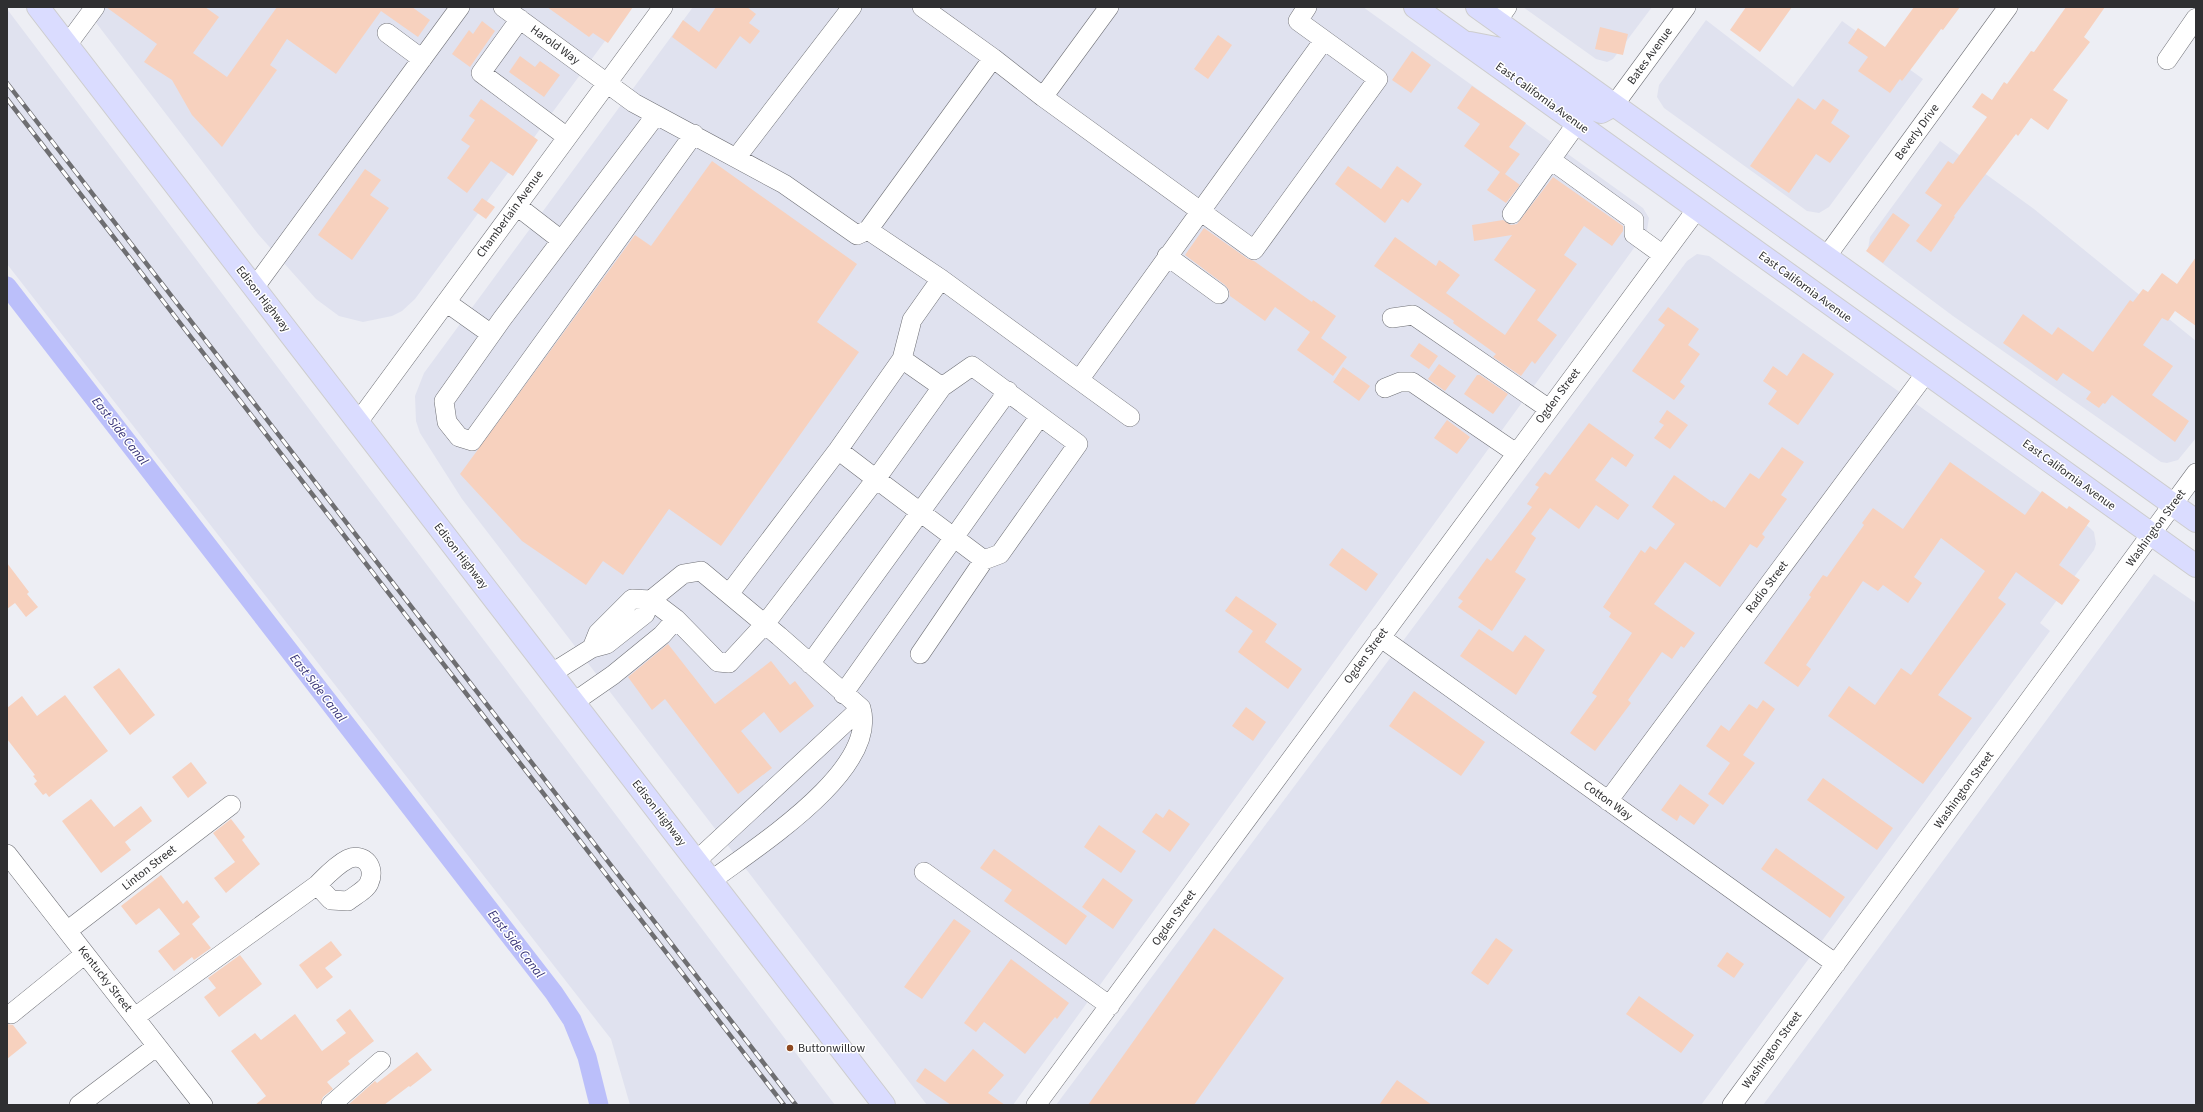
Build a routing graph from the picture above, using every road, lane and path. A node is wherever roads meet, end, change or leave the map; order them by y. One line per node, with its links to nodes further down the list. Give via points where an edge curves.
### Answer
1 (38, 7): 20 (main road, Edison Highway)
2 (95, 7): 20 (street)
3 (460, 7): 22 (street)
4 (503, 7): 16 (street, Harold Way)
5 (663, 7): 24 (street, Chamberlain Avenue)
6 (852, 7): 31 (street)
7 (922, 7): 21 (street)
8 (1108, 7): 25 (street)
9 (1307, 7): 18 (street, via 1298,21)
10 (1415, 7): 19 (main road, East California Avenue)
11 (1472, 7): 14 (main road)
12 (1686, 7): 26 (street, Bates Avenue)
13 (2008, 7): 41 (street, Beverly Drive)
14 (1493, 14): 26 (main road)
15 (2196, 18): 23 (street)
16 (520, 19): 24 (street, Harold Way); 30 (street, via 481,73)
17 (387, 33): 22 (street)
18 (1324, 40): 35 (street); 35 (street, via 1378,79 1254,250)
19 (1463, 41): 26 (main road, via 1501,49 1582,105 1601,112); 28 (main road, East California Avenue)
20 (67, 45): 43 (main road, Edison Highway)
21 (993, 58): 25 (street); 37 (street)
22 (422, 59): 43 (street)
23 (2167, 60)
24 (607, 83): 27 (street, Harold Way); 30 (street, Chamberlain Avenue)
25 (1043, 97): 35 (street)
26 (1614, 105): 41 (main road)
27 (656, 115): 29 (street, Harold Way); 38 (street)
28 (1577, 123): 32 (street); 34 (main road, East California Avenue)
29 (694, 134): 31 (street, Harold Way); 47 (street, via 472,441 459,437 447,422 444,400)
30 (567, 137): 33 (street, Chamberlain Avenue)
31 (736, 158): 37 (street, Harold Way, via 784,184 857,235)
32 (1550, 160): 36 (street); 39 (street, via 1634,220 1634,234)
33 (517, 206): 38 (street); 45 (street, Chamberlain Avenue)
34 (1697, 209): 39 (street, Ogden Street); 49 (main road, East California Avenue)
35 (1198, 212): 40 (street)
36 (1512, 214)
37 (868, 230): 42 (street)
38 (561, 240): 47 (street)
39 (1663, 255): 54 (street, Ogden Street)
40 (1167, 256): 44 (street); 50 (street)
41 (1826, 257): 62 (main road)
42 (941, 278): 48 (street, via 912,320); 50 (street)
43 (254, 288): 57 (main road, Edison Highway)
44 (1219, 294)
45 (446, 302): 47 (street); 57 (street, Chamberlain Avenue)
46 (1392, 318): 54 (street, via 1413,314)
47 (491, 334)
48 (902, 358): 51 (street); 58 (street)
49 (1926, 373): 65 (main road, East California Avenue); 80 (street, Radio Street)
50 (1079, 380): 56 (street)
51 (942, 386): 53 (street, via 972,366); 61 (street)
52 (1385, 388): 59 (street, via 1400,382 1412,382)
53 (1008, 392): 55 (street); 63 (street)
54 (1549, 409): 59 (street, Ogden Street)
55 (1040, 416): 66 (street); 67 (street, via 1078,444 1000,554)
56 (1130, 417)
57 (358, 422): 76 (main road, Edison Highway)
58 (838, 450): 61 (street); 69 (street)
59 (1516, 453): 73 (street, Ogden Street)
60 (2196, 473): 62 (street, Washington Street)
61 (876, 479): 63 (street); 72 (street)
62 (2173, 505): 64 (main road); 65 (street, Washington Street)
63 (921, 512): 66 (street); 75 (street)
64 (2196, 521)
65 (2152, 534): 68 (main road, East California Avenue); 89 (street, Washington Street)
66 (954, 536): 67 (street); 77 (street)
67 (984, 560): 74 (street)
68 (2196, 566)
69 (729, 594): 70 (street, via 700,571 683,574); 72 (street)
70 (651, 600): 71 (street); 76 (street, via 632,599 598,633 592,648)
71 (676, 619): 72 (street, via 718,662 728,663); 78 (street, via 662,635 613,676)
72 (765, 624): 75 (street)
73 (1380, 637): 80 (street, Cotton Way); 90 (street, Ogden Street)
74 (920, 654)
75 (810, 664): 77 (street)
76 (552, 673): 78 (main road, Edison Highway)
77 (843, 694): 79 (street)
78 (574, 702): 83 (main road, Edison Highway)
79 (861, 708): 83 (street); 85 (street, via 863,717 859,743 845,766 813,802 783,828)
80 (1608, 801): 89 (street, Cotton Way)
81 (230, 805): 87 (street, Linton Street)
82 (7, 854): 87 (street, Kentucky Street)
83 (696, 861): 85 (main road, Edison Highway)
84 (924, 872): 90 (street)
85 (711, 880): 98 (main road, Edison Highway)
86 (317, 885): 92 (street)
87 (67, 931): 88 (street, Kentucky Street)
88 (85, 954): 91 (street); 92 (street, Kentucky Street)
89 (1836, 964): 100 (street, Washington Street)
90 (1110, 1006): 99 (street, Ogden Street)
91 (10, 1014)
92 (135, 1017): 93 (street, Kentucky Street)
93 (157, 1046): 95 (street); 96 (street, Kentucky Street)
94 (381, 1061): 97 (street)
95 (79, 1105)
96 (203, 1105)
97 (331, 1105)
98 (884, 1105)
99 (1036, 1105)
100 (1732, 1105)

